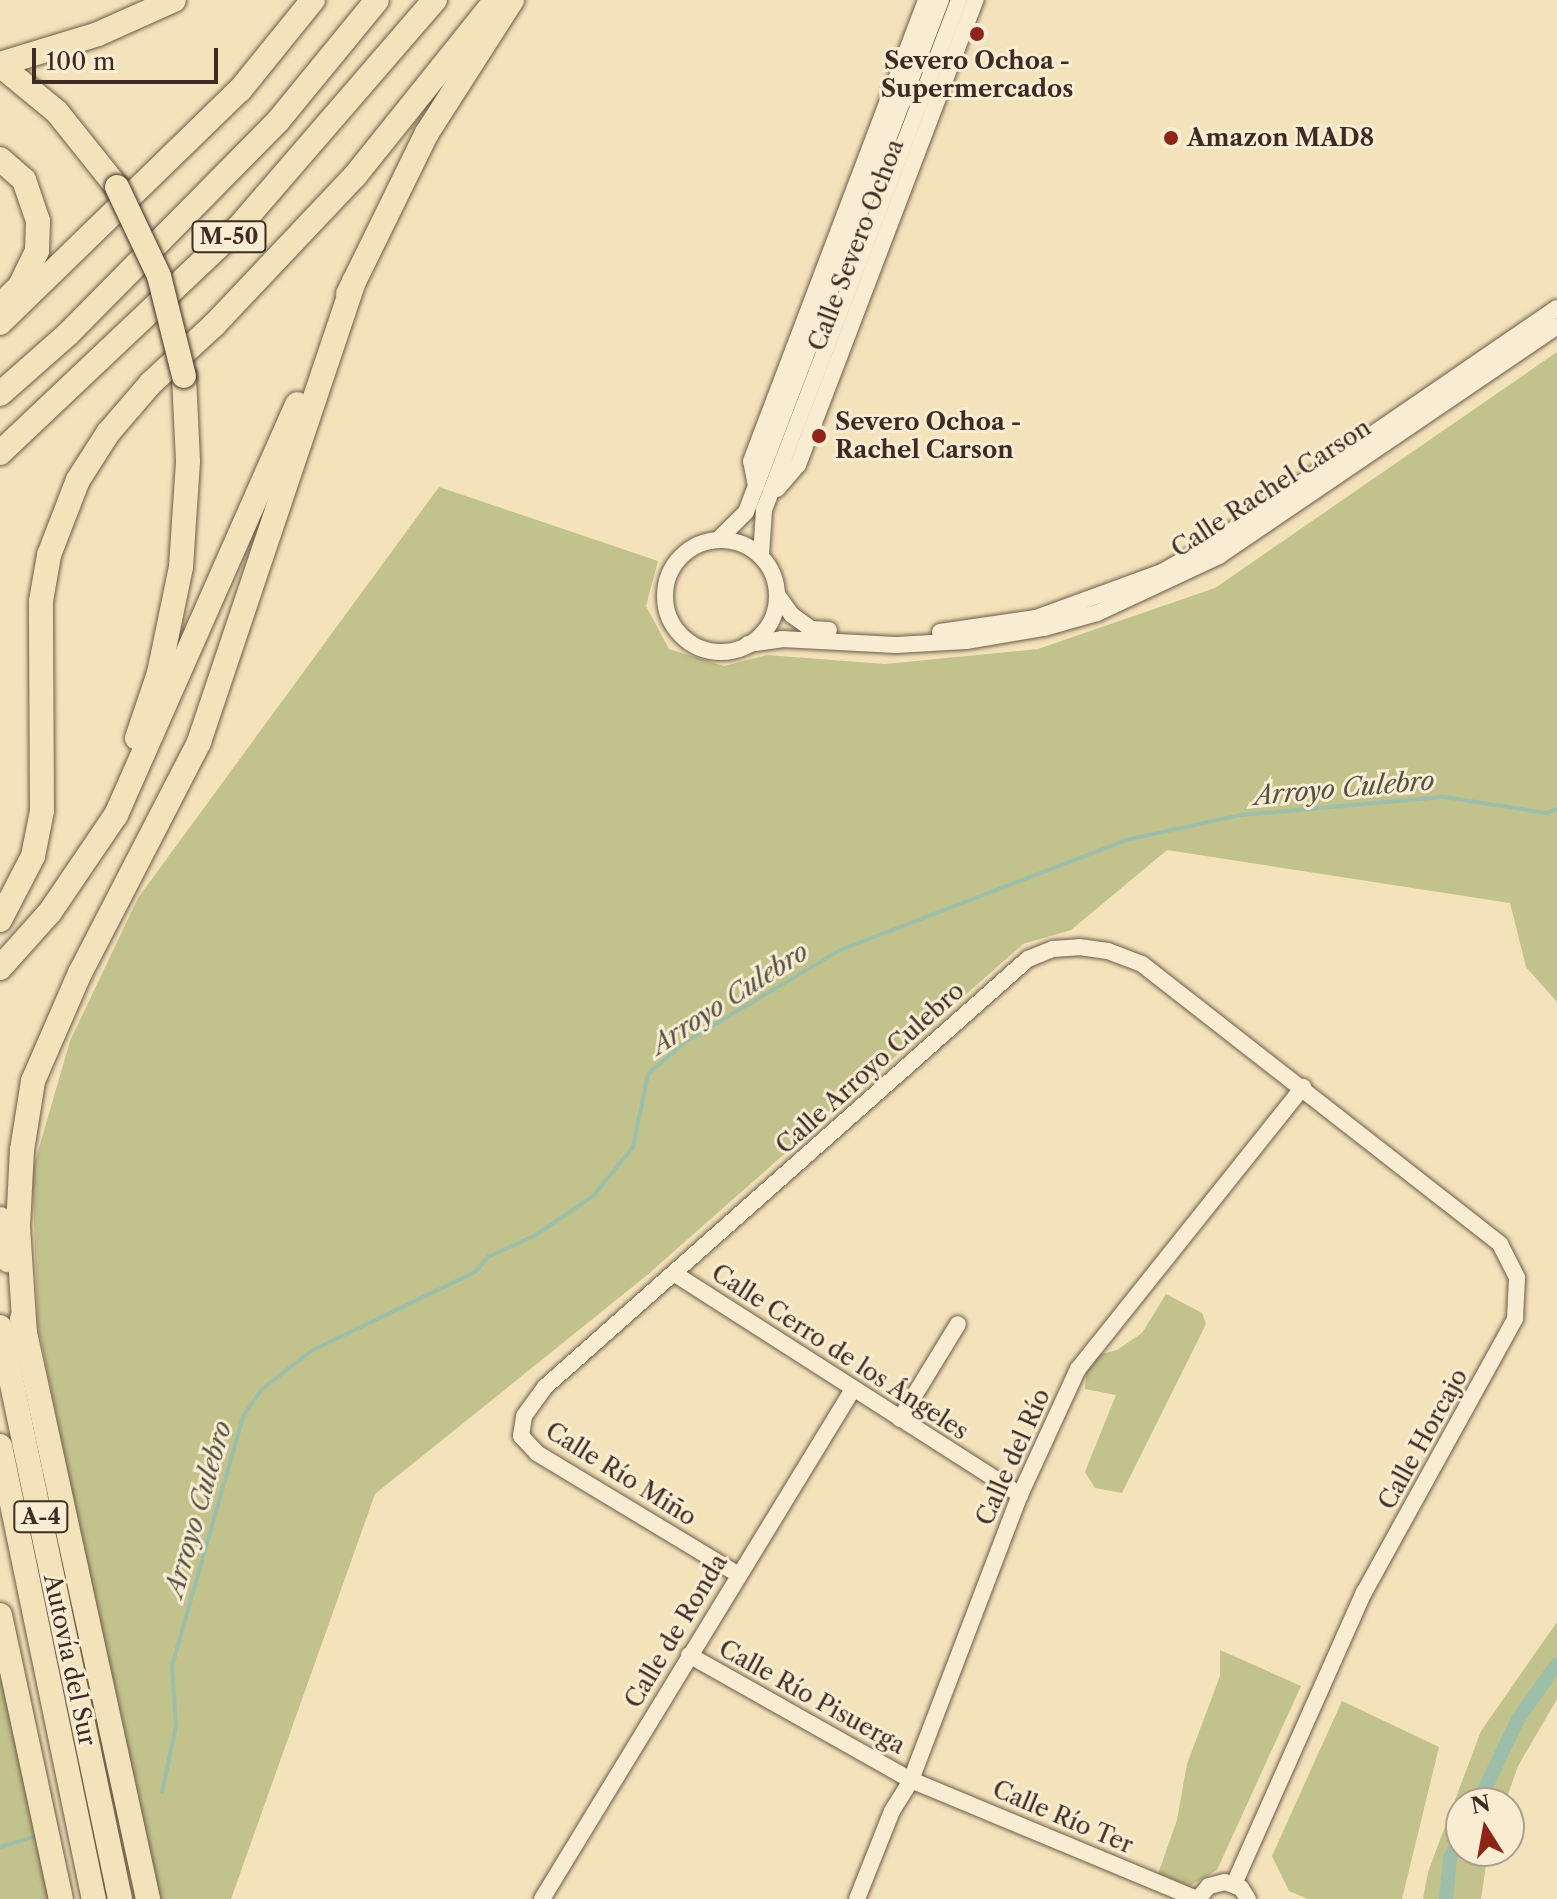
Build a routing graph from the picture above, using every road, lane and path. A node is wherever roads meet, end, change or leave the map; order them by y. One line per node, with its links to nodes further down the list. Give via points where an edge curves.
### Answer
1 (174, 0): 11 (highway, via 98,34)
2 (313, 0): 16 (highway, via 240,90)
3 (377, 0): 18 (highway, M-50, via 278,121 68,334)
4 (435, 0): 19 (highway, M-50, via 237,229)
5 (496, 0): 27 (highway, via 355,176 214,325 151,383 108,433 78,480 49,555 41,601 42,811 33,856)
6 (512, 0): 13 (highway, via 427,133)
7 (926, 0): 20 (street, Calle Severo Ochoa, via 751,461)
8 (941, 0): 20 (street, Calle Severo Ochoa)
9 (959, 0): 21 (street, Calle Severo Ochoa)
10 (976, 0): 21 (street, Calle Severo Ochoa, via 798,465)
11 (0, 64): 26 (highway, bridge, via 57,112 117,187 159,276 184,376 186,513 169,636 136,741)
12 (0, 159): 14 (highway, via 24,180 38,221 37,251 20,286)
13 (354, 281): 26 (highway, via 116,815); 34 (highway, via 199,742 80,973 33,1081 18,1226)
14 (0, 306)
15 (1557, 308): 24 (street, Calle Rachel Carson, via 1215,542 1162,572 1089,602 1036,618 889,635 811,629)
16 (0, 323)
17 (1557, 326): 25 (street, Calle Rachel Carson, via 1219,556 1097,613 966,641 896,645 782,639)
18 (0, 394)
19 (0, 453)
20 (756, 486): 22 (street, Calle Severo Ochoa, via 746,512)
21 (768, 499): 23 (street, Calle Severo Ochoa, via 759,533)
22 (719, 539): 23 (street, via 742,543); 25 (street, via 693,546 673,566 666,608 686,640 704,650 723,653)
23 (761, 555): 24 (street, via 772,571)
24 (778, 596): 25 (street, via 774,616)
25 (748, 644)
26 (50, 912): 28 (highway)
27 (0, 920)
28 (0, 968)
29 (1303, 1087): 31 (street, Calle Arroyo Culebro, via 1127,956 1079,947 1053,949 1028,959); 39 (street, Calle del Río, via 1078,1369); 45 (street, Calle Horcajo, via 1500,1244 1512,1259 1519,1299 1515,1319 1486,1376 1364,1592)
30 (0, 1219): 34 (highway)
31 (675, 1274): 35 (street, Calle Cerro de los Ángeles); 37 (street, Calle Arroyo Culebro, via 545,1387 524,1416)
32 (958, 1324): 36 (street)
33 (0, 1327): 48 (highway, Autovía del Sur / A-4)
34 (25, 1335): 49 (highway)
35 (853, 1389): 36 (street, Calle Cerro de los Ángeles); 41 (street, Calle de Ronda)
36 (900, 1419): 39 (street, Calle Cerro de los Ángeles)
37 (521, 1436): 41 (street, Calle Río Miño, via 537,1453)
38 (0, 1446): 46 (highway, Autovía del Sur / A-4)
39 (1020, 1495): 44 (street, Calle del Río)
40 (0, 1518): 46 (highway, via 69,1834)
41 (739, 1575): 43 (street, Calle de Ronda)
42 (0, 1615): 47 (highway)
43 (689, 1655): 44 (street, Calle Río Pisuerga); 50 (street, Calle de Ronda)
44 (911, 1780): 51 (street, Calle del Río, via 892,1811); 52 (street, Calle Río Ter)
45 (1234, 1884): 52 (street, via 1209,1886); 53 (street)
46 (91, 1888)
47 (61, 1899)
48 (120, 1899)
49 (146, 1899)
50 (542, 1899)
51 (857, 1899)
52 (1198, 1899)
53 (1248, 1899)

